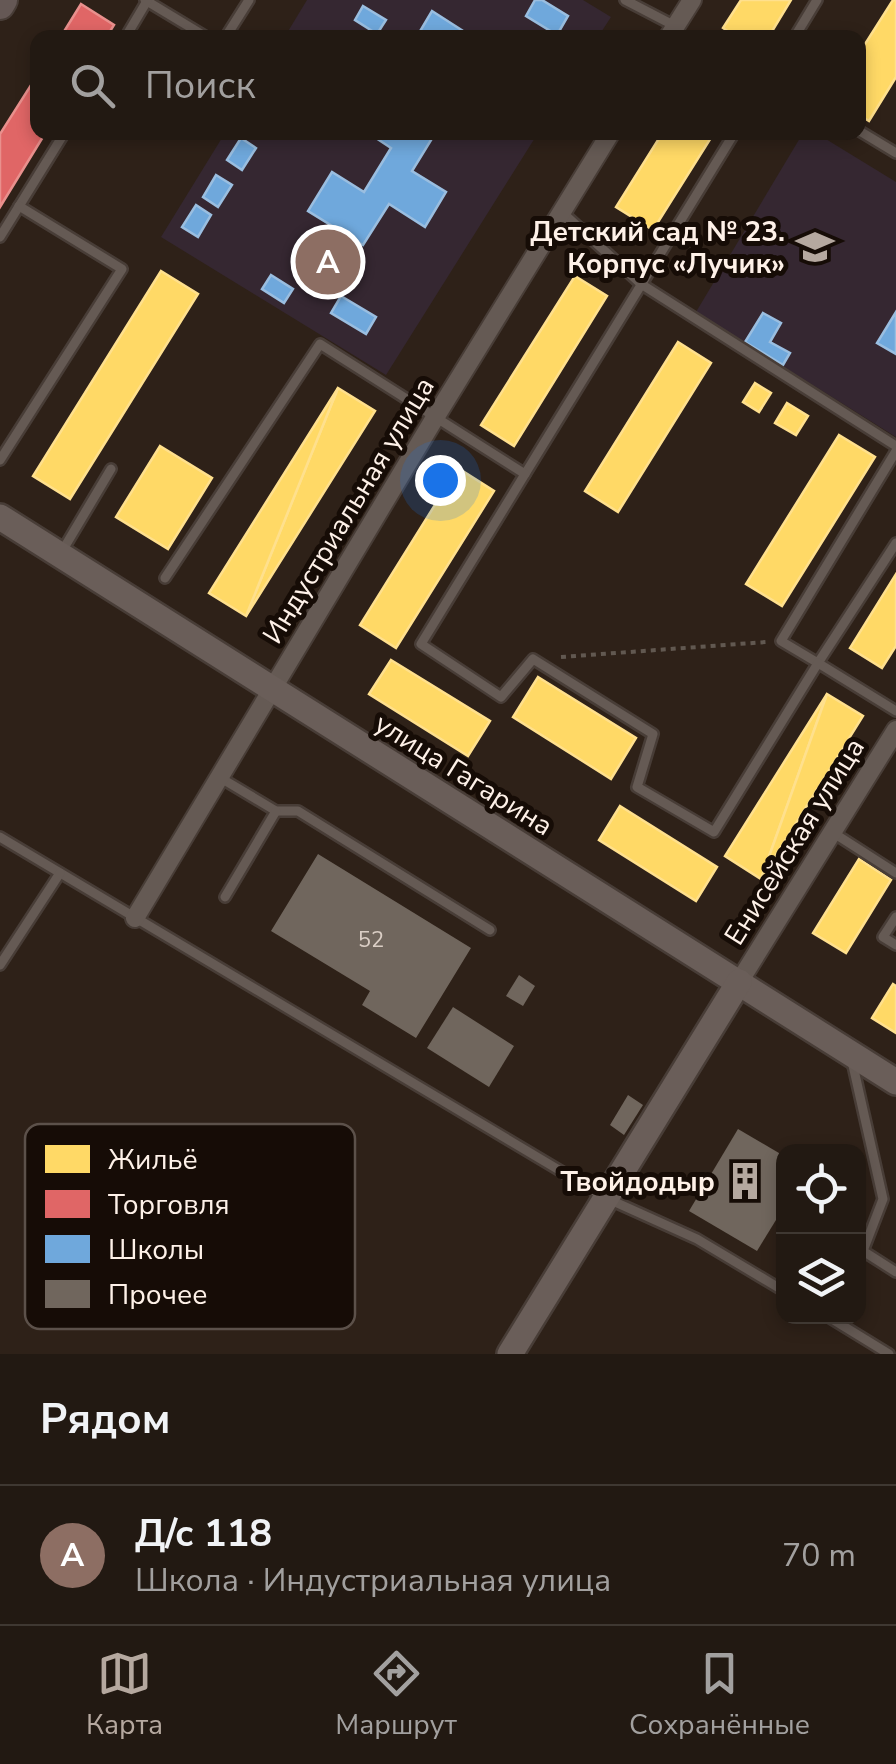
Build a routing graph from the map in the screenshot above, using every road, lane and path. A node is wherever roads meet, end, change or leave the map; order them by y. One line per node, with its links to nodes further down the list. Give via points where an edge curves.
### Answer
1 (249, 0): 8 (lane)
2 (625, 0): 9 (lane)
3 (692, 0): 10 (street)
4 (817, 0): 11 (lane)
5 (146, 1): 6 (lane); 7 (lane)
6 (129, 30)
7 (195, 30)
8 (230, 30)
9 (669, 30)
10 (673, 30)
11 (799, 30)
12 (866, 135): 16 (lane)
13 (60, 140): 17 (lane)
14 (606, 140): 18 (street, Индустриальная улица)
15 (731, 140): 20 (lane)
16 (896, 153)
17 (20, 206): 19 (lane); 23 (lane, via 122,269)
18 (563, 213): 20 (lane); 21 (street, Индустриальная улица)
19 (0, 236)
20 (641, 284): 22 (lane); 25 (lane)
21 (436, 416): 25 (lane); 29 (lane, via 320,344); 33 (street, Индустриальная улица)
22 (896, 449): 30 (lane)
23 (0, 460)
24 (111, 470): 28 (lane)
25 (526, 474): 31 (lane, via 421,644 501,697)
26 (0, 517): 28 (main road, улица Гагарина)
27 (896, 543): 32 (lane)
28 (60, 555): 33 (main road, улица Гагарина)
29 (165, 578)
30 (781, 640): 31 (path); 32 (lane)
31 (533, 659): 32 (lane, via 654,734 636,786 714,832)
32 (818, 663): 34 (lane)
33 (272, 689): 36 (street, Индустриальная улица); 48 (main road, улица Гагарина)
34 (896, 710)
35 (896, 730): 38 (street, Енисейская улица)
36 (219, 776): 37 (lane); 44 (street, Индустриальная улица)
37 (276, 811): 42 (lane); 45 (lane, via 298,811)
38 (832, 832): 41 (lane); 48 (street, Енисейская улица)
39 (0, 837): 40 (lane)
40 (60, 873): 44 (lane); 47 (lane)
41 (896, 874)
42 (225, 898)
43 (896, 917): 46 (lane, via 884,937)
44 (135, 918): 51 (lane)
45 (490, 930)
46 (896, 945)
47 (0, 965)
48 (739, 982): 49 (main road, улица Гагарина); 51 (main road)
49 (850, 1053): 50 (main road, улица Гагарина); 52 (lane, via 882,1198 863,1252)
50 (896, 1082)
51 (606, 1198): 53 (lane, via 697,1238); 55 (main road)
52 (896, 1272)
53 (776, 1285)
54 (840, 1324): 56 (lane)
55 (510, 1354)
56 (889, 1354)

